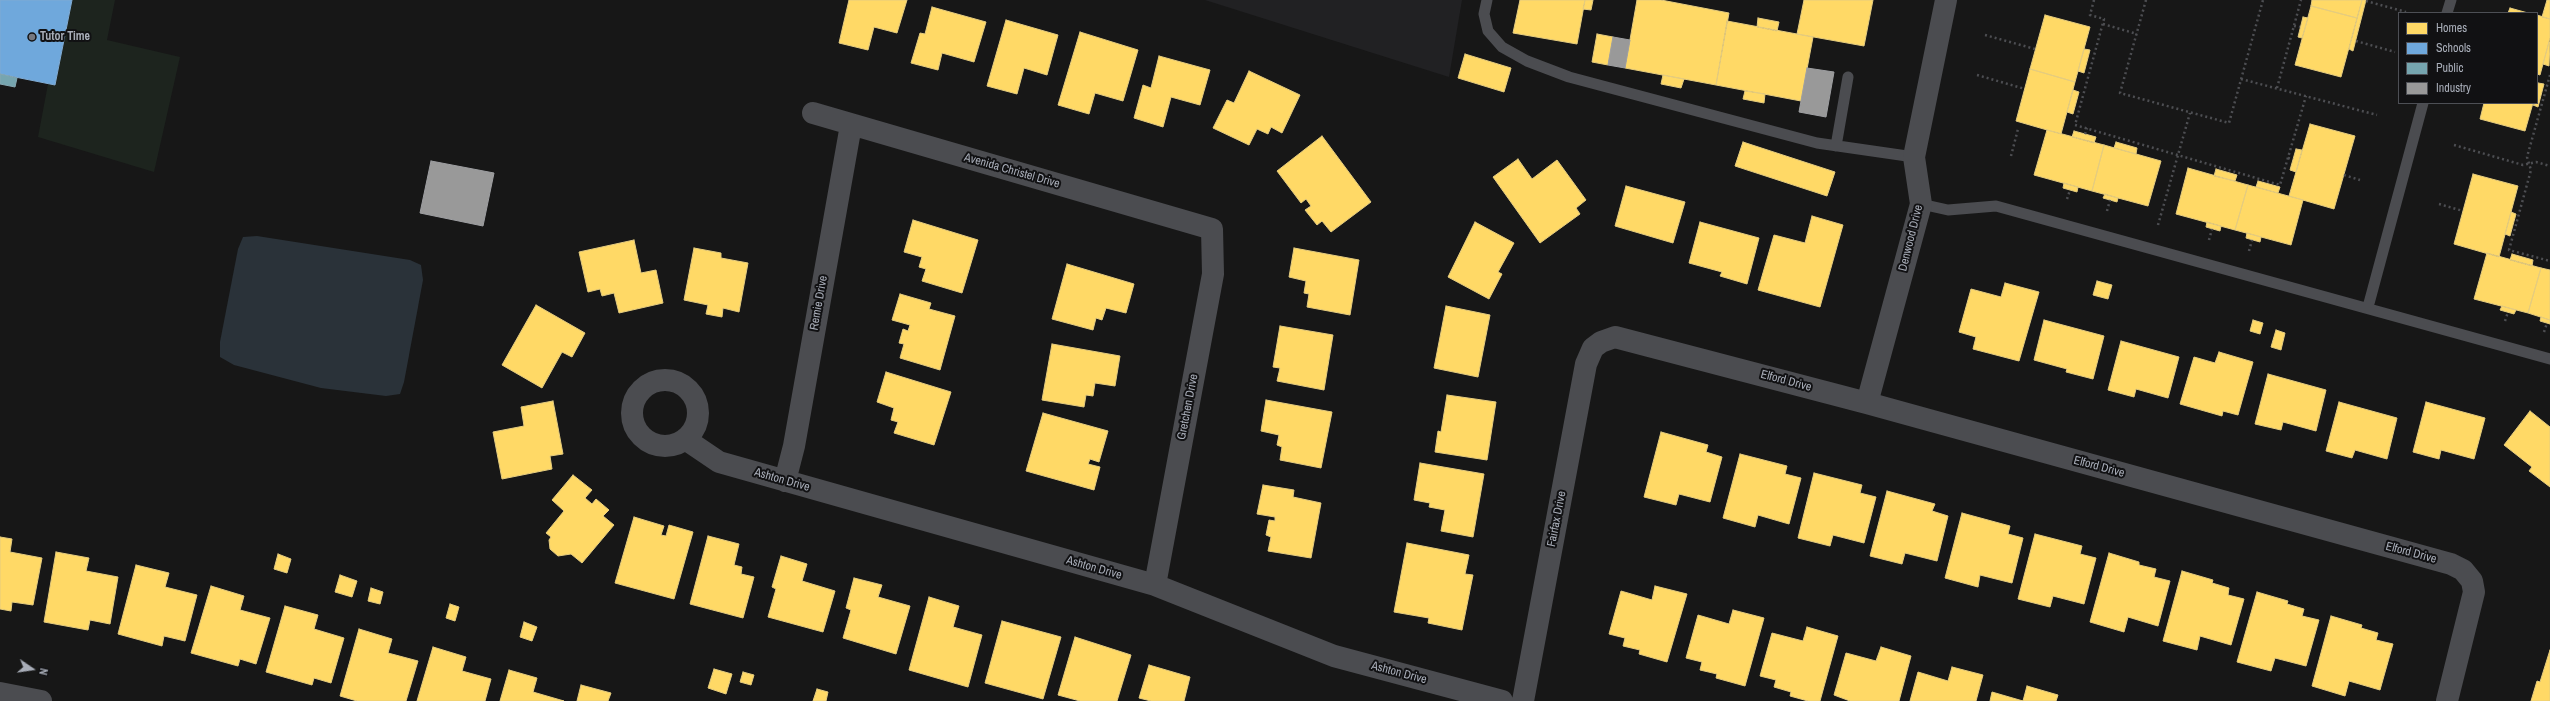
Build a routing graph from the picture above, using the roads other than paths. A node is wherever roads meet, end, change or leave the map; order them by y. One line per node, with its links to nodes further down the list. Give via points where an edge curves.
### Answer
1 (1487, 0): 9 (lane, via 1484,14 1488,31 1502,47 1527,61 1569,77)
2 (1946, 0): 10 (street, Denwood Drive)
3 (2451, 0): 4 (lane)
4 (2447, 12)
5 (1848, 77): 9 (lane)
6 (2423, 104): 13 (lane)
7 (813, 113): 8 (street, Avenida Christel Drive)
8 (852, 125): 12 (street, Avenida Christel Drive); 18 (street, Remie Drive, via 794,446)
9 (1836, 146): 10 (lane)
10 (1914, 157): 11 (street, Denwood Drive)
11 (1921, 204): 13 (lane, via 1948,210 1996,206); 16 (street, Denwood Drive)
12 (1212, 229): 19 (street, Gretchen Drive, via 1213,274)
13 (2368, 308): 15 (lane)
14 (1600, 342): 16 (street, Elford Drive, via 1615,337 1625,338); 23 (street, Fairfax Drive, via 1588,355 1586,364)
15 (2550, 358)
16 (1867, 403): 24 (street, Elford Drive, via 2451,564 2463,570 2472,581 2474,592)
17 (685, 439): 18 (street, Ashton Drive, via 719,462)
18 (785, 481): 19 (street, Ashton Drive)
19 (1155, 585): 22 (street, Ashton Drive, via 1334,656)
20 (0, 693): 21 (street)
21 (41, 701)
22 (1502, 701)
23 (1523, 701)
24 (2447, 701)

